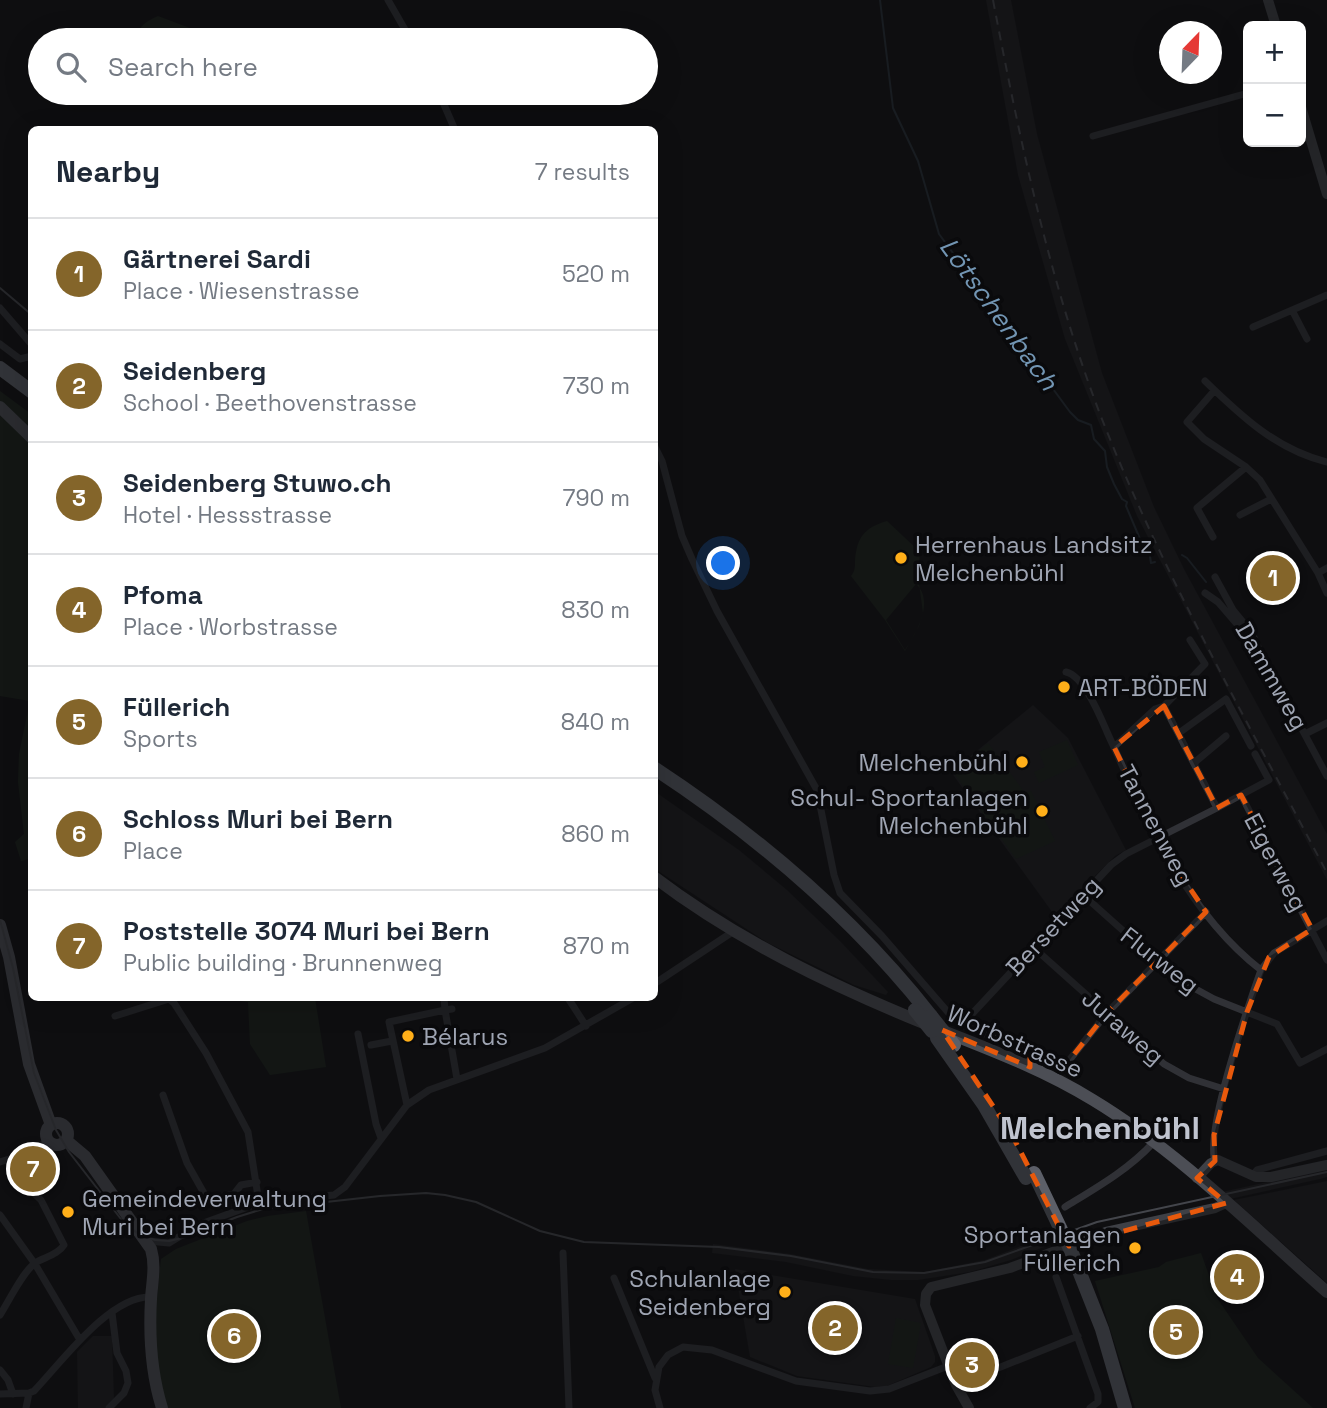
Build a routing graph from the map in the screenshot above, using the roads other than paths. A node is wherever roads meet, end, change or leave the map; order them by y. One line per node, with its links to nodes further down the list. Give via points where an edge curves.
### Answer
1 (388, 0): 4 (street)
2 (1268, 0): 3 (street)
3 (1274, 21)
4 (404, 28)
5 (1243, 94): 9 (street)
6 (444, 105): 8 (street)
7 (1306, 124): 10 (street)
8 (453, 126)
9 (1093, 136)
10 (1327, 194)
11 (1327, 295): 13 (street)
12 (0, 308): 16 (street)
13 (1293, 310): 14 (street); 15 (street)
14 (1253, 327)
15 (1307, 339)
16 (28, 340)
17 (0, 344): 18 (street, via 20,359)
18 (28, 357)
19 (0, 368): 22 (highway)
20 (0, 380): 24 (highway)
21 (1205, 381): 23 (street)
22 (28, 389)
23 (1214, 391): 28 (street, via 1279,443); 29 (street, via 1186,422)
24 (28, 400)
25 (0, 407): 26 (main road)
26 (28, 434)
27 (658, 453): 80 (street, via 682,536 727,629 811,775 840,893)
28 (1327, 463)
29 (1246, 467): 30 (street); 32 (street, via 1197,508)
30 (1271, 499): 31 (street); 34 (street)
31 (1240, 515)
32 (1213, 537)
33 (1327, 568): 34 (street)
34 (1318, 573): 37 (street)
35 (1215, 577): 39 (street, Dammweg)
36 (1205, 593): 39 (street)
37 (1327, 593)
38 (1190, 640): 41 (street, via 1206,664)
39 (1258, 647): 44 (street, Dammweg)
40 (1066, 672): 47 (street, Tannenweg, via 1072,673 1094,703)
41 (1164, 706): 43 (street, Eigerweg); 47 (street)
42 (1327, 723): 44 (street)
43 (1179, 733): 46 (street, via 1226,699); 49 (street, Eigerweg)
44 (1305, 734): 51 (street, Dammweg)
45 (1226, 736): 49 (street)
46 (1251, 746)
47 (1114, 747): 55 (street, Tannenweg)
48 (1255, 754): 53 (street, Eigerweg, via 1269,780)
49 (1194, 763): 54 (street, Eigerweg)
50 (658, 771): 100 (highway, bridge, via 731,821 805,881 861,936 954,1045 1001,1116)
51 (1327, 776)
52 (658, 782): 100 (highway, bridge, via 733,834 855,942 937,1038)
53 (1241, 795): 54 (street, Eigerweg); 61 (street, Eigerweg)
54 (1217, 808): 55 (street, Bersetweg)
55 (1158, 838): 57 (street, Bersetweg, via 1118,859); 58 (street, Tannenweg)
56 (658, 880): 62 (main road, Worbstrasse)
57 (1082, 894): 63 (street, Bersetweg); 65 (street, Flurweg)
58 (1206, 912): 65 (street); 66 (street, Tannenweg)
59 (1327, 921): 61 (street)
60 (0, 925): 90 (main road, via 29,1063)
61 (1312, 929): 64 (street, Eigerweg); 66 (street, via 1274,953)
62 (734, 931): 67 (street); 85 (main road, Worbstrasse, via 845,989)
63 (1033, 947): 76 (street, Juraweg); 80 (street, Bersetweg)
64 (1327, 960)
65 (1157, 961): 75 (street, Flurweg, via 1201,992); 76 (street)
66 (1261, 970): 75 (street)
67 (658, 981)
68 (165, 1001): 77 (street)
69 (173, 1001): 103 (street, via 247,1128)
70 (445, 1001): 74 (street)
71 (570, 1001): 79 (street)
72 (628, 1001): 79 (street)
73 (387, 1010): 78 (street)
74 (448, 1010): 78 (street); 86 (street)
75 (1247, 1013): 84 (street, Flurweg, via 1277,1024 1300,1063); 87 (street)
76 (1106, 1014): 85 (street, via 1063,1068 1038,1055); 87 (street, Juraweg, via 1164,1064)
77 (115, 1016)
78 (389, 1022): 82 (street)
79 (586, 1026): 86 (street, via 533,1054)
80 (965, 1026): 85 (street, via 1025,1049)
81 (358, 1034): 91 (street)
82 (392, 1041): 83 (street); 89 (street)
83 (371, 1045)
84 (1327, 1049)
85 (1028, 1060): 94 (main road, Worbstrasse)
86 (457, 1079): 89 (street)
87 (1224, 1089): 97 (street, via 1212,1142)
88 (163, 1095): 103 (street, via 187,1163 205,1195 234,1194 241,1185)
89 (407, 1105): 91 (street)
90 (51, 1125): 92 (main road, via 46,1132); 93 (main road, via 64,1126)
91 (381, 1138): 104 (street, via 334,1195)
92 (48, 1140): 93 (main road, via 55,1145); 96 (street, via 33,1152)
93 (66, 1140): 108 (main road, via 85,1156)
94 (1153, 1143): 102 (main road, Worbstrasse); 106 (street, via 1121,1172)
95 (1327, 1151): 101 (street, via 1257,1170)
96 (16, 1157): 98 (street); 111 (street, via 24,1184 41,1200 64,1244)
97 (1215, 1161): 101 (street); 102 (street)
98 (0, 1162)
99 (1327, 1165): 101 (street, via 1271,1177)
100 (1030, 1176): 110 (highway)
101 (1252, 1176)
102 (1197, 1178): 105 (main road, Worbstrasse)
103 (257, 1182): 104 (street)
104 (259, 1203): 108 (street, via 198,1225 169,1243)
105 (1226, 1203): 114 (main road, Worbstrasse); 120 (street, via 1107,1232 1010,1268 929,1289 925,1305)
106 (1065, 1207)
107 (0, 1216): 111 (street)
108 (148, 1241): 115 (main road, via 153,1259)
109 (563, 1253): 129 (street)
110 (1068, 1254): 133 (highway); 134 (highway, via 1102,1329)
111 (34, 1264): 117 (street); 119 (street)
112 (614, 1278): 122 (street)
113 (1056, 1278): 118 (street)
114 (1326, 1289)
115 (151, 1297): 116 (street, via 136,1298); 128 (main road, via 154,1379)
116 (112, 1313): 119 (street); 127 (street, via 117,1353 127,1378 126,1390)
117 (0, 1315)
118 (1078, 1336): 123 (street); 132 (street, via 1098,1395 1098,1402)
119 (80, 1340): 124 (street, via 40,1385)
120 (948, 1366): 122 (street, via 889,1389 870,1391 796,1381 712,1350 688,1347 668,1356); 123 (street)
121 (0, 1370): 124 (street)
122 (656, 1379): 130 (street)
123 (956, 1385): 131 (street)
124 (21, 1393): 125 (street); 126 (street)
125 (0, 1394)
126 (26, 1408)
127 (109, 1408)
128 (162, 1408)
129 (569, 1408)
130 (660, 1408)
131 (969, 1408)
132 (1090, 1408)
133 (1116, 1408)
134 (1125, 1408)

